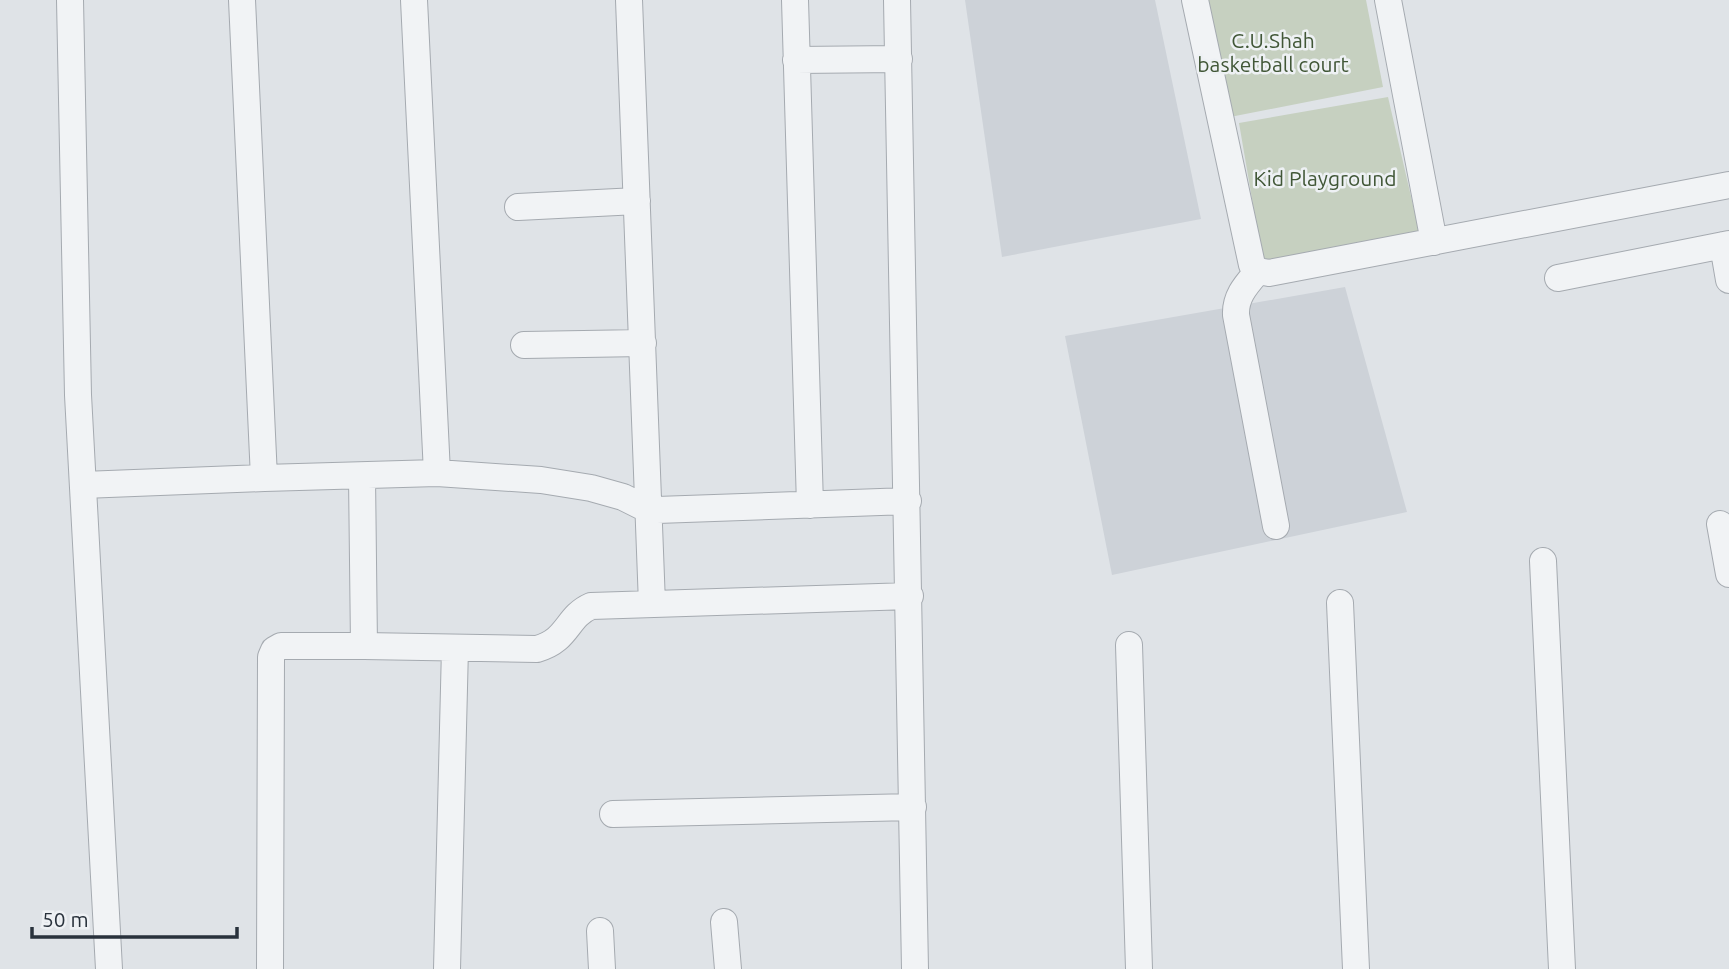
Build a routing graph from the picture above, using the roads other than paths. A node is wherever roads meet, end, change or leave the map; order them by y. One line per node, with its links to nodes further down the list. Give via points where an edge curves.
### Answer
1 (70, 0): 24 (street)
2 (242, 0): 23 (street)
3 (414, 0): 21 (street)
4 (629, 0): 12 (street)
5 (794, 0): 10 (street)
6 (897, 0): 9 (street)
7 (1195, 0): 16 (street, via 1252,265)
8 (1388, 0): 14 (street)
9 (899, 59): 10 (street); 25 (street)
10 (796, 60): 26 (street)
11 (1729, 184): 14 (street)
12 (637, 201): 13 (street); 19 (street)
13 (518, 207)
14 (1434, 242): 16 (street, via 1269,273)
15 (1726, 245): 17 (street); 18 (street)
16 (1258, 271): 29 (street, via 1235,307)
17 (1558, 278)
18 (1729, 280)
19 (643, 344): 20 (street); 27 (street)
20 (524, 345)
21 (437, 473): 22 (street); 27 (street, via 591,488)
22 (362, 475): 23 (street); 36 (street)
23 (264, 478): 24 (street)
24 (83, 485): 42 (street)
25 (908, 501): 26 (street); 32 (street)
26 (810, 505): 27 (street)
27 (649, 509): 34 (street)
28 (1720, 524): 31 (street)
29 (1276, 526)
30 (1543, 561): 50 (street)
31 (1729, 574)
32 (909, 596): 34 (street); 38 (street)
33 (1340, 603): 49 (street)
34 (652, 604): 37 (street, via 583,609 561,638 537,649)
35 (1129, 645): 48 (street)
36 (364, 646): 37 (street); 43 (street, via 281,646 271,657)
37 (455, 648): 44 (street)
38 (913, 807): 39 (street); 47 (street)
39 (613, 814)
40 (724, 922): 46 (street)
41 (600, 931): 45 (street)
42 (109, 969)
43 (270, 969)
44 (447, 969)
45 (602, 969)
46 (728, 969)
47 (915, 969)
48 (1139, 969)
49 (1356, 969)
50 (1562, 969)

